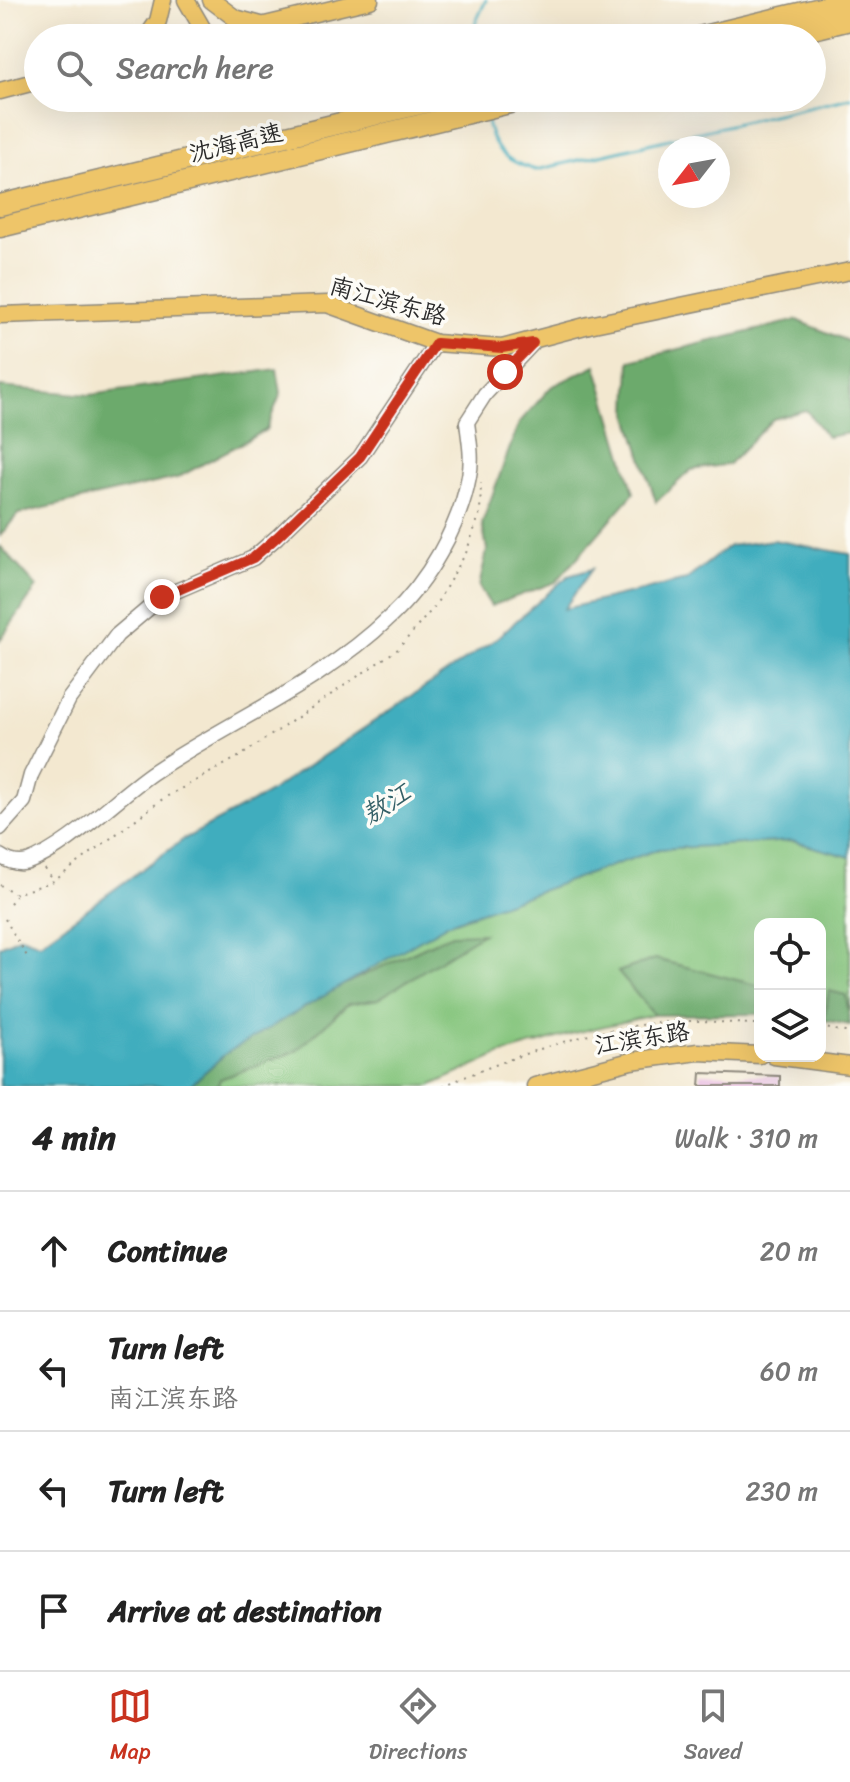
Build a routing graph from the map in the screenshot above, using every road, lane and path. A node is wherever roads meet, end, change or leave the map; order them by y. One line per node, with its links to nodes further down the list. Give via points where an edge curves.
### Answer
1 (163, 0): 8 (main road)
2 (186, 0): 9 (main road)
3 (211, 0): 10 (main road, via 235,18)
4 (370, 0): 6 (main road)
5 (850, 1): 12 (highway)
6 (318, 6): 11 (main road)
7 (850, 20): 13 (highway)
8 (156, 24)
9 (201, 24)
10 (258, 24)
11 (265, 24)
12 (754, 24)
13 (826, 26)
14 (24, 85): 15 (main road)
15 (0, 91)
16 (387, 112): 18 (highway, 沈海高速)
17 (472, 112): 19 (highway, 沈海高速)
18 (0, 205)
19 (0, 227)
20 (850, 271): 23 (main road, 南江滨东路, via 589,325)
21 (0, 315): 22 (main road, 南江滨东路, via 327,304)
22 (436, 343): 23 (main road, 南江滨东路, via 502,348); 24 (street, via 360,457 277,537 253,558 162,597 117,635 69,699 31,775 24,801)
23 (533, 343): 25 (street, via 485,394 467,422 469,476 454,525 423,579 392,616 250,716 130,788 48,851 26,863)
24 (0, 828)
25 (0, 856)
26 (16, 894): 27 (path)
27 (10, 903)
28 (5, 919): 29 (path)
29 (28, 958)
30 (754, 1024): 36 (path, via 692,1021 622,1029 540,1049)
31 (826, 1028): 32 (path)
32 (850, 1033)
33 (754, 1055): 37 (main road, 江滨东路, via 685,1054 631,1061)
34 (820, 1062): 35 (main road)
35 (850, 1066)
36 (443, 1086)
37 (535, 1086)

